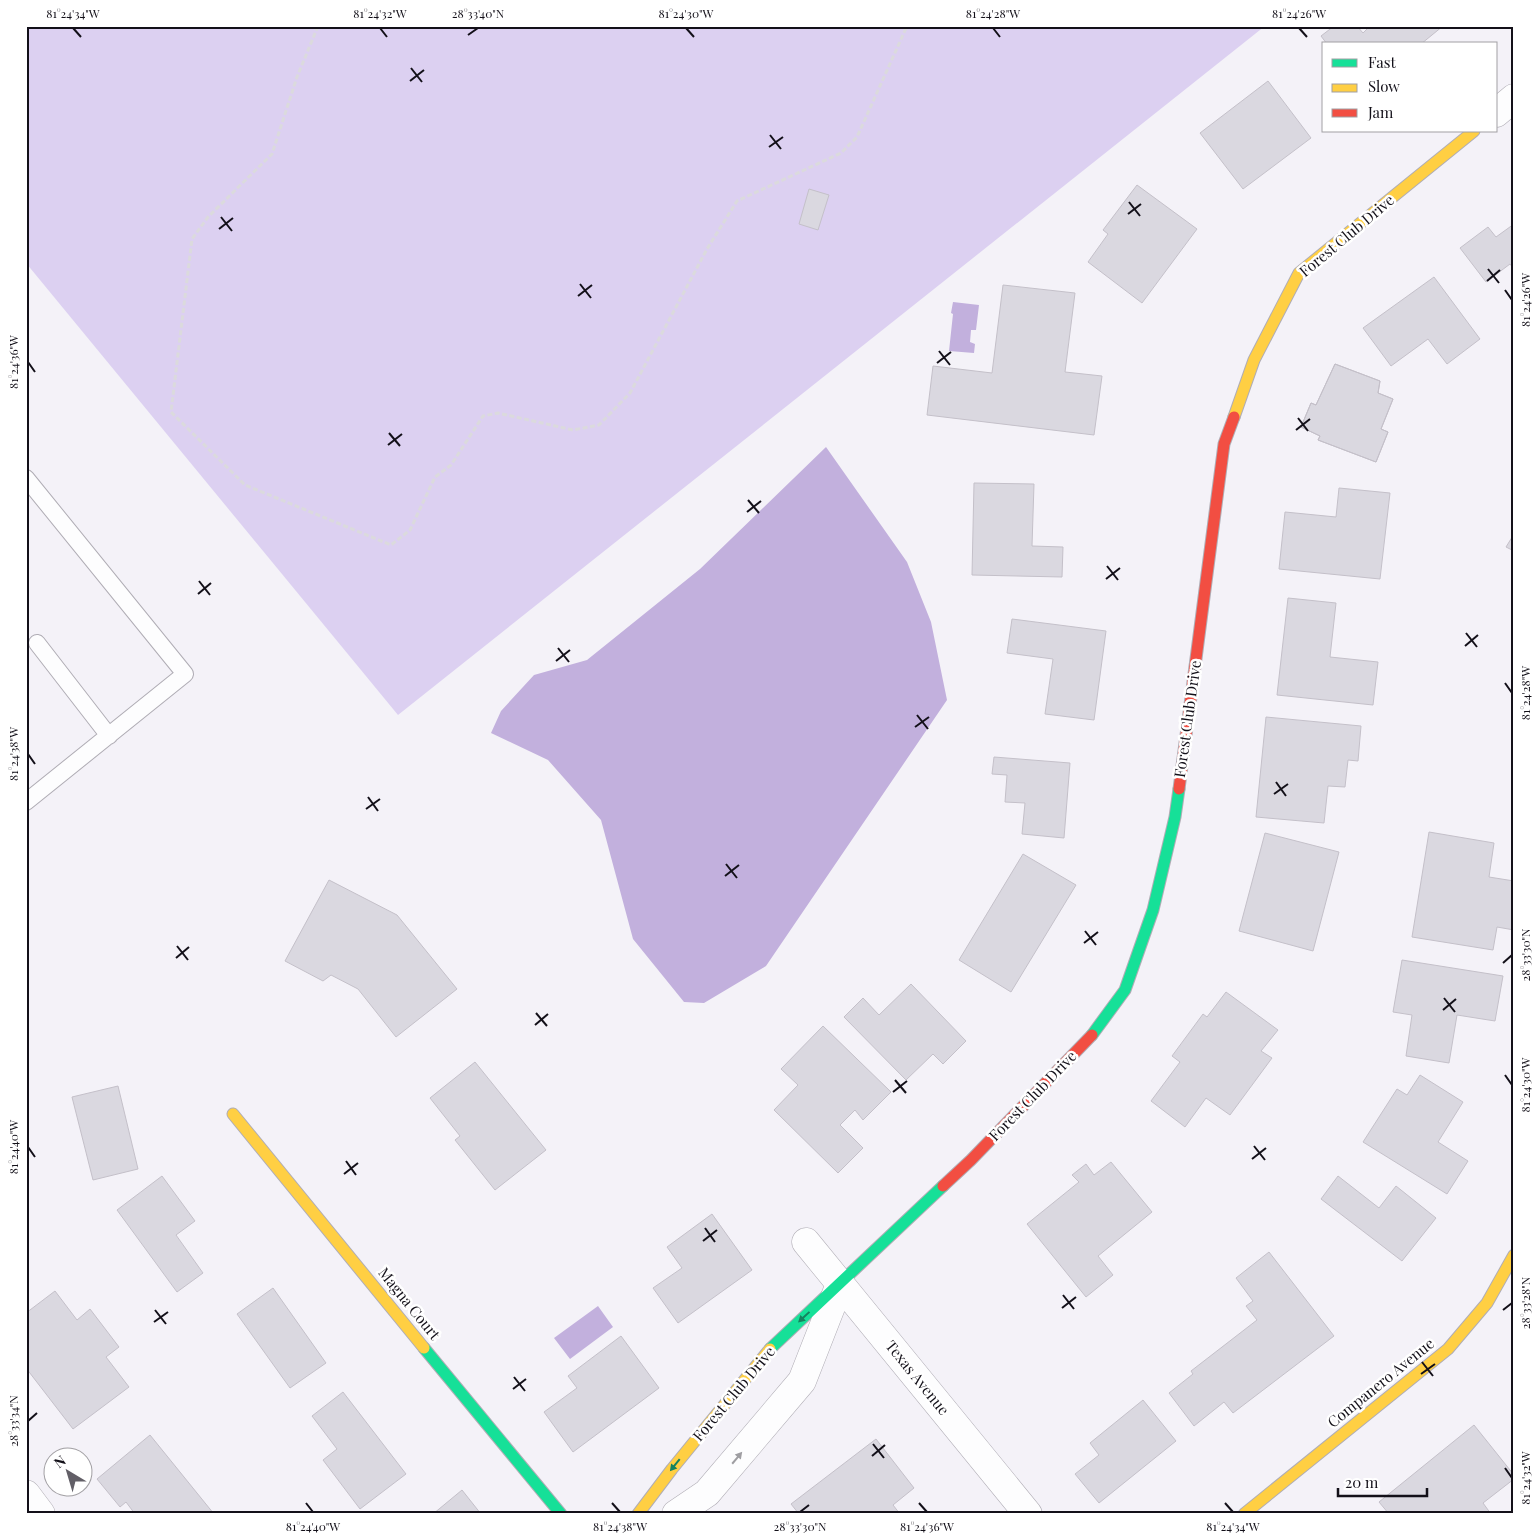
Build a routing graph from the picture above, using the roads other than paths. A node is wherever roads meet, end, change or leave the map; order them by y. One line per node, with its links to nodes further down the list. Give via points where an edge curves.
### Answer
1 (1514, 98): 2 (street)
2 (1498, 111)
3 (1473, 132): 11 (street, Forest Club Drive, via 1299,273 1254,360 1224,444 1175,818 1153,910 1125,990 1089,1039 972,1160)
4 (26, 478): 6 (lane, via 186,674)
5 (37, 643): 6 (lane)
6 (109, 736): 7 (lane)
7 (26, 802)
8 (233, 1114): 14 (street, Magna Court)
9 (806, 1242): 11 (street, Texas Avenue)
10 (1514, 1255): 18 (street, Companero Avenue, via 1487,1303 1448,1349)
11 (840, 1284): 15 (street, Forest Club Drive, one-way to 15, via 776,1342); 16 (street, Forest Club Drive, one-way to 11, via 707,1493 802,1381); 17 (street, Texas Avenue)
12 (26, 1494): 13 (street)
13 (41, 1514)
14 (561, 1514)
15 (638, 1514)
16 (676, 1514)
17 (1028, 1514)
18 (1244, 1514)

